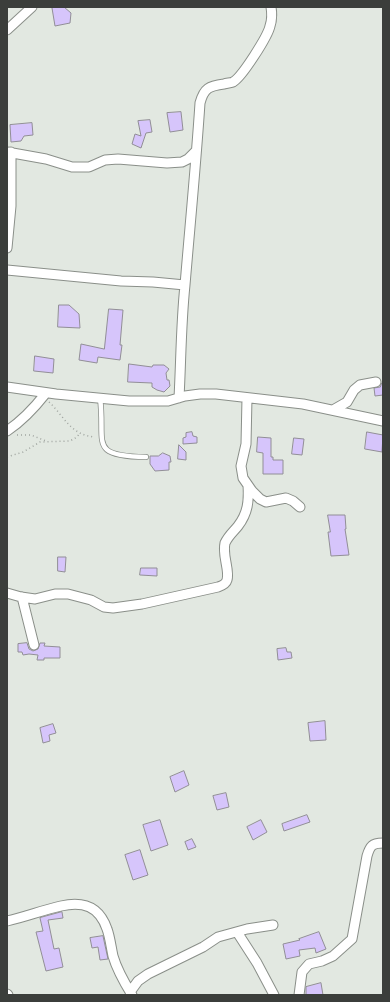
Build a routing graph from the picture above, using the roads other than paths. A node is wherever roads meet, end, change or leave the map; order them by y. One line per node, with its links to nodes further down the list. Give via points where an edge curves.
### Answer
1 (32, 7): 3 (street)
2 (271, 7): 4 (street, via 272,20 264,42 238,77 232,82 209,87 203,92)
3 (7, 30)
4 (196, 151): 5 (street, via 182,162 118,159 105,160 89,167 72,167); 8 (street)
5 (9, 152): 6 (street, via 11,206)
6 (7, 248)
7 (7, 270): 8 (street)
8 (185, 285): 13 (street)
9 (376, 382): 15 (street, via 360,385 354,390 348,402)
10 (7, 387): 11 (street)
11 (44, 395): 12 (street); 17 (street)
12 (100, 398): 13 (street, via 151,402); 18 (lane, via 103,446 117,455)
13 (179, 398): 14 (street, via 200,394)
14 (247, 398): 15 (street); 19 (street, via 246,444 241,466 243,478)
15 (333, 410): 16 (street)
16 (383, 421)
17 (7, 431)
18 (146, 457)
19 (248, 485): 20 (street, via 266,502 286,498); 22 (street, via 247,511 226,543 224,552 227,579 218,587 113,608 68,594 35,599)
20 (300, 507)
21 (7, 593): 22 (street)
22 (22, 598): 23 (street)
23 (34, 645)
24 (383, 842): 30 (street, via 373,844 367,856 352,939 333,956 309,964 302,972)
25 (7, 921): 28 (street, via 61,906 82,904 95,910 103,918 120,975)
26 (273, 925): 27 (street)
27 (237, 932): 28 (street, via 218,937 148,974 138,981); 29 (street)
28 (131, 993)
29 (274, 995)
30 (299, 995)

